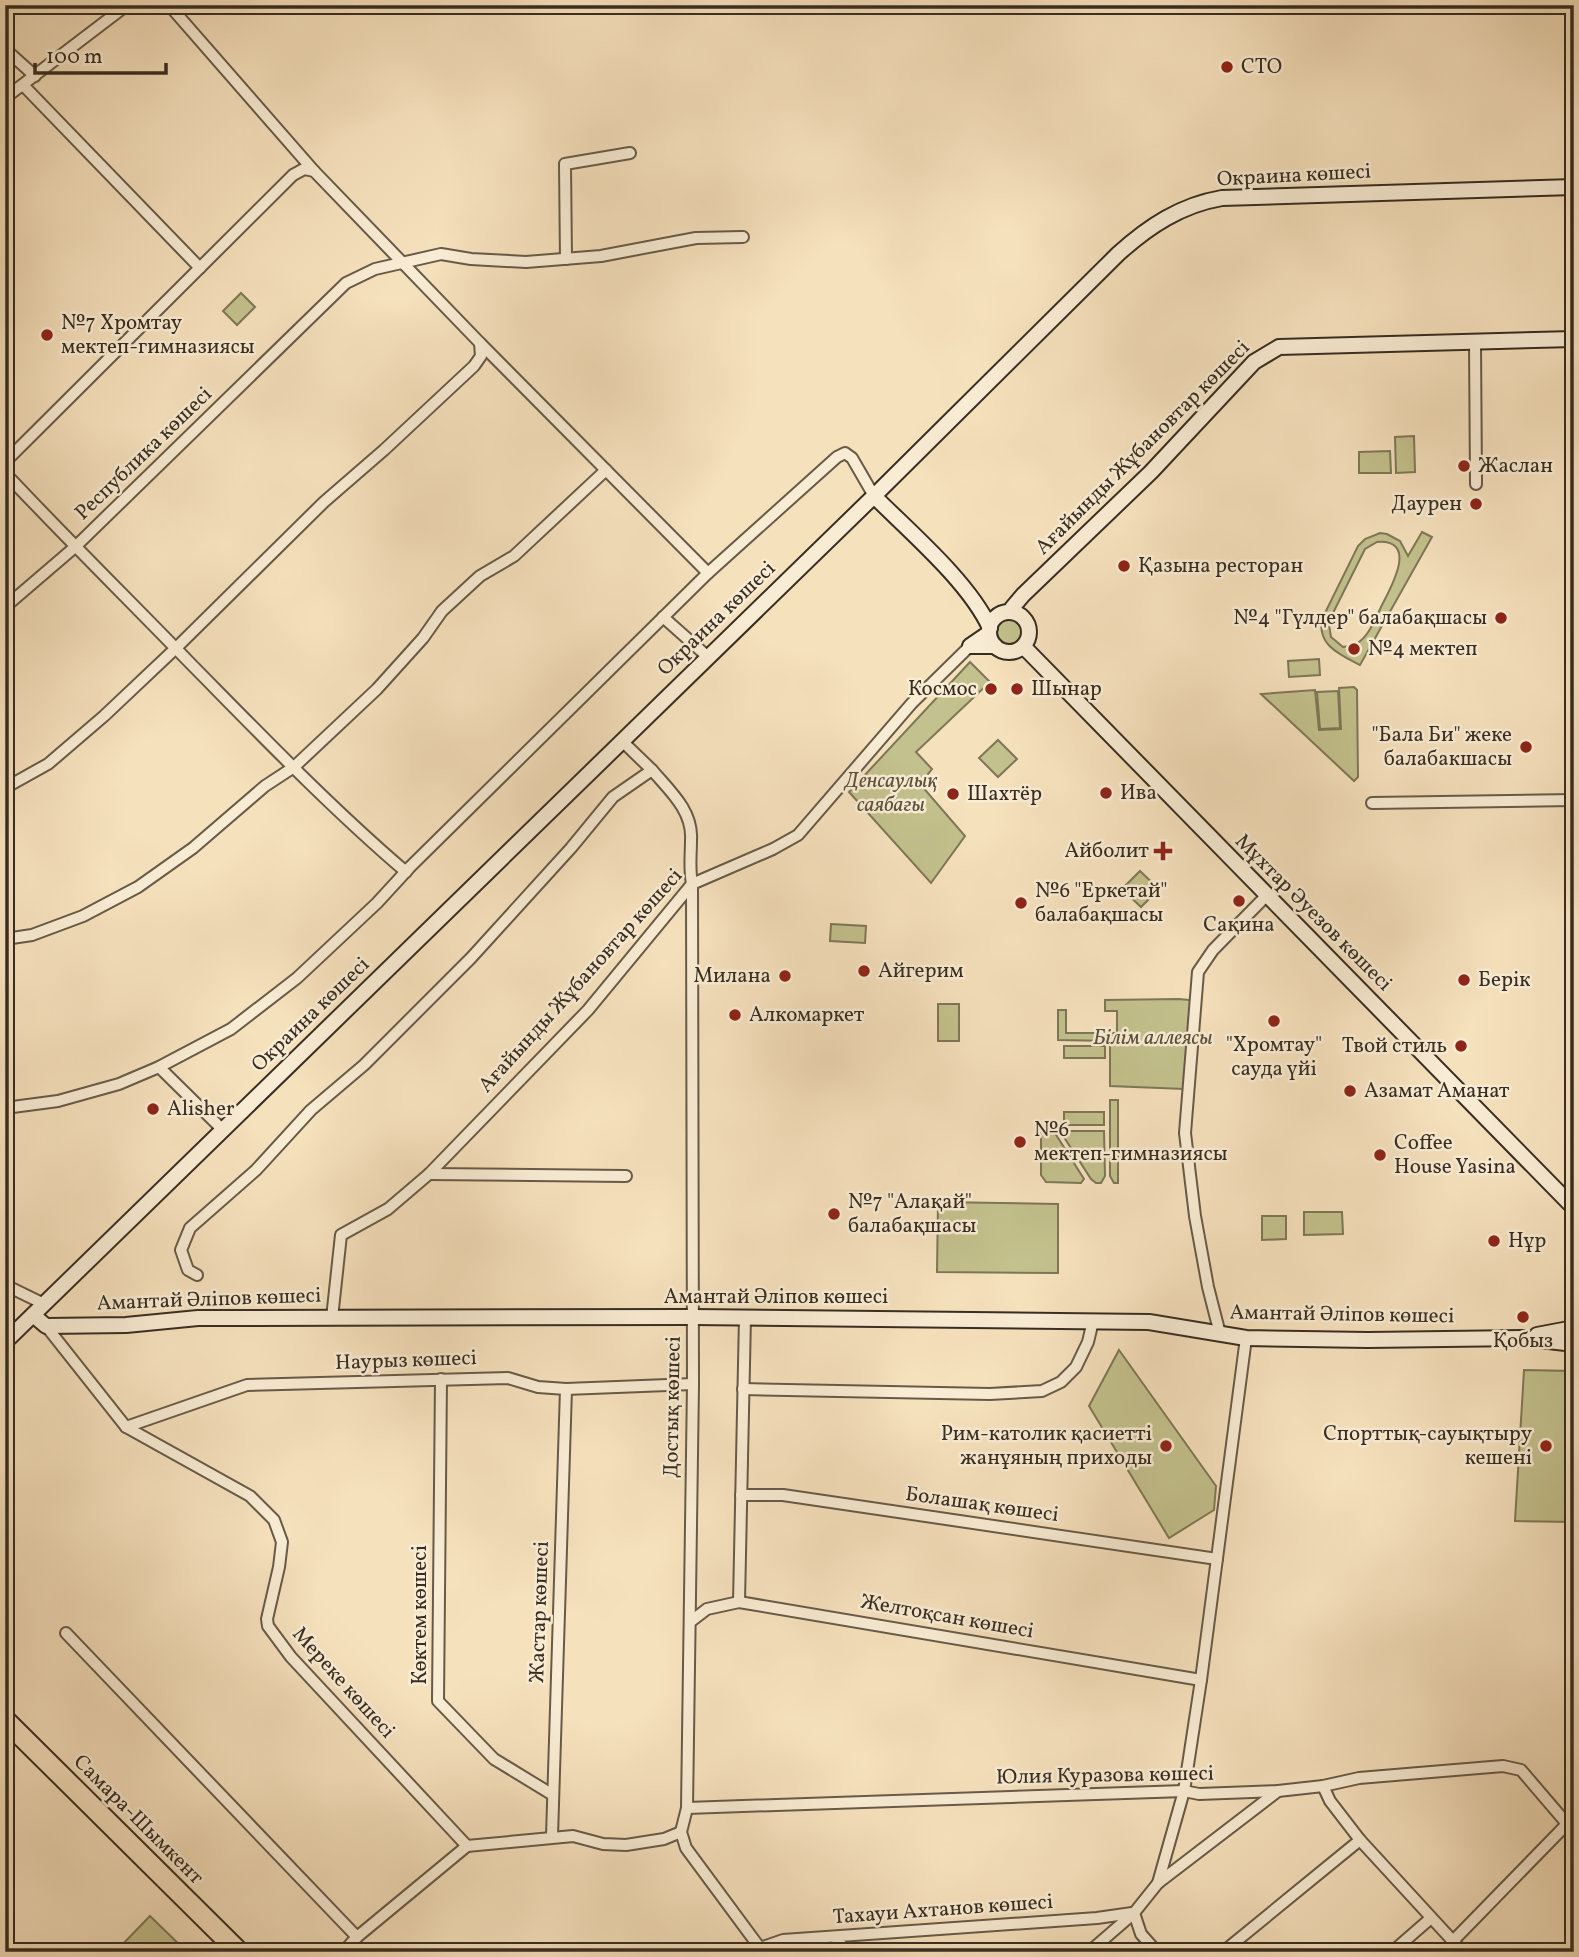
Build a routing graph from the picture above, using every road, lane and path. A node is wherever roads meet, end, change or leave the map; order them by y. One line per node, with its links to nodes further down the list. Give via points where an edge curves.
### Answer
1 (127, 5): 4 (street)
2 (169, 5): 8 (street)
3 (5, 49): 4 (street)
4 (35, 76): 5 (street)
5 (23, 85): 6 (street); 13 (street)
6 (5, 98)
7 (630, 153): 11 (street, via 565,164)
8 (309, 170): 12 (street); 13 (street, via 293,174)
9 (1574, 187): 21 (main road, Окраина көшесі, via 1222,198 1185,208 1156,222 1126,246)
10 (743, 237): 11 (street, Республика көшесі, via 696,238)
11 (566, 259): 12 (street, Республика көшесі, via 526,262 441,254)
12 (403, 262): 16 (street); 22 (street, Республика көшесі, via 346,283)
13 (200, 268): 17 (street)
14 (1574, 339): 15 (main road, Ағайынды Жұбановтар көшесі)
15 (1475, 342): 20 (street); 26 (main road, Ағайынды Жұбановтар көшесі, via 1279,347 1254,362)
16 (480, 343): 18 (street); 29 (street, via 481,356 474,366 324,502)
17 (5, 462)
18 (606, 470): 23 (street); 32 (street, via 514,556 480,576 442,611 384,681)
19 (5, 473): 22 (street, Республика көшесі)
20 (1476, 484)
21 (874, 496): 23 (street, via 845,453); 26 (main road); 30 (main road, Окраина көшесі)
22 (75, 547): 24 (street, Республика көшесі); 29 (street, Республика көшесі)
23 (708, 573): 25 (street)
24 (5, 607)
25 (663, 617): 30 (street); 37 (street)
26 (997, 627): 27 (main road, Ағайынды Жұбановтар көшесі); 28 (main road, via 1007,652); 28 (main road, via 1023,618 1030,633)
27 (970, 646): 38 (street, Ағайынды Жұбановтар көшесі, via 912,703 798,835)
28 (1024, 647): 39 (main road, Мұхтар Әуезов көшесі)
29 (176, 648): 32 (street, Республика көшесі); 34 (street, via 48,764)
30 (708, 657): 31 (main road, Окраина көшесі)
31 (622, 741): 33 (street, Достық көшесі); 43 (main road, Окраина көшесі)
32 (294, 767): 37 (street, Республика көшесі); 40 (street, via 138,887 83,916)
33 (652, 770): 38 (street, Достық көшесі, via 687,814); 47 (street, via 613,797 471,957 311,1110 256,1170 190,1228 181,1250 188,1270)
34 (5, 788)
35 (1574, 800): 36 (street)
36 (1372, 803)
37 (406, 872): 41 (street, via 297,978 230,1029)
38 (692, 884): 44 (street, Ағайынды Жұбановтар көшесі, via 588,1010); 50 (street, Достық көшесі)
39 (1266, 895): 46 (main road, Мұхтар Әуезов көшесі); 56 (street, via 1198,972 1185,1133 1191,1195)
40 (5, 939)
41 (159, 1067): 42 (street, via 58,1101); 43 (street)
42 (5, 1108)
43 (223, 1130): 49 (main road, Окраина көшесі)
44 (429, 1174): 45 (street); 52 (street, Ағайынды Жұбановтар көшесі, via 388,1209 341,1235)
45 (626, 1176)
46 (1574, 1208)
47 (197, 1275)
48 (5, 1285): 49 (street)
49 (39, 1310): 54 (main road); 59 (main road, Окраина көшесі)
50 (694, 1317): 51 (main road, Амантай Әліпов көшесі); 52 (main road, Амантай Әліпов көшесі); 62 (street, Достық көшесі)
51 (744, 1317): 53 (main road, Амантай Әліпов көшесі); 64 (street)
52 (332, 1318): 54 (main road, Амантай Әліпов көшесі, via 198,1318)
53 (1093, 1321): 56 (main road, Амантай Әліпов көшесі, via 1173,1324); 64 (street, via 1076,1367 1042,1391)
54 (46, 1326): 65 (street, Мереке көшесі)
55 (1573, 1328): 58 (main road, Амантай Әліпов көшесі)
56 (1220, 1334): 57 (main road, Амантай Әліпов көшесі)
57 (1246, 1338): 58 (main road, Амантай Әліпов көшесі); 67 (street)
58 (1522, 1338): 60 (main road, Амантай Әліпов көшесі)
59 (5, 1342)
60 (1574, 1344)
61 (440, 1379): 63 (street, Наурыз көшесі, via 508,1378); 65 (street, Наурыз көшесі, via 247,1385); 76 (street, Көктем көшесі, via 438,1702 494,1759)
62 (693, 1384): 63 (street, Наурыз көшесі); 69 (street, Достық көшесі)
63 (566, 1389): 76 (street, Жастар көшесі)
64 (743, 1389): 66 (street)
65 (126, 1427): 82 (street, Мереке көшесі, via 250,1496 274,1520 282,1542 268,1626 291,1657)
66 (741, 1495): 67 (street, Болашақ көшесі, via 783,1495); 68 (street)
67 (1217, 1559): 71 (street)
68 (739, 1602): 69 (street, Желтоқсан көшесі, via 707,1609); 71 (street, Желтоқсан көшесі)
69 (690, 1622): 77 (street, Достық көшесі)
70 (66, 1633): 86 (street)
71 (1201, 1680): 74 (street)
72 (5, 1720): 90 (highway, Самара-Шымкент)
73 (1323, 1786): 75 (street, Юлия Куразова көшесі); 78 (street, Юлия Куразова көшесі, via 1359,1778 1503,1766 1521,1770); 81 (street)
74 (1184, 1791): 75 (street, Юлия Куразова көшесі); 77 (street, Юлия Куразова көшесі); 83 (street)
75 (1278, 1791): 83 (street)
76 (553, 1795): 80 (street, Жастар көшесі)
77 (687, 1808): 79 (street, Достық көшесі)
78 (1570, 1828): 88 (street)
79 (681, 1832): 80 (street, via 626,1845); 89 (street, via 686,1848)
80 (552, 1836): 82 (street)
81 (1360, 1840): 85 (street); 95 (street)
82 (467, 1846): 86 (street)
83 (1158, 1883): 84 (street)
84 (1134, 1913): 87 (street, Тахауи Ахтанов көшесі); 93 (street); 94 (street, via 1141,1934)
85 (1431, 1918): 88 (street); 96 (street)
86 (357, 1937): 91 (street)
87 (835, 1937): 89 (street, Тахауи Ахтанов көшесі, via 783,1940); 92 (street)
88 (1453, 1941): 97 (street)
89 (759, 1950)
90 (239, 1952)
91 (343, 1952)
92 (847, 1952)
93 (1089, 1952)
94 (1157, 1952)
95 (1223, 1952)
96 (1392, 1952)
97 (1463, 1952)

